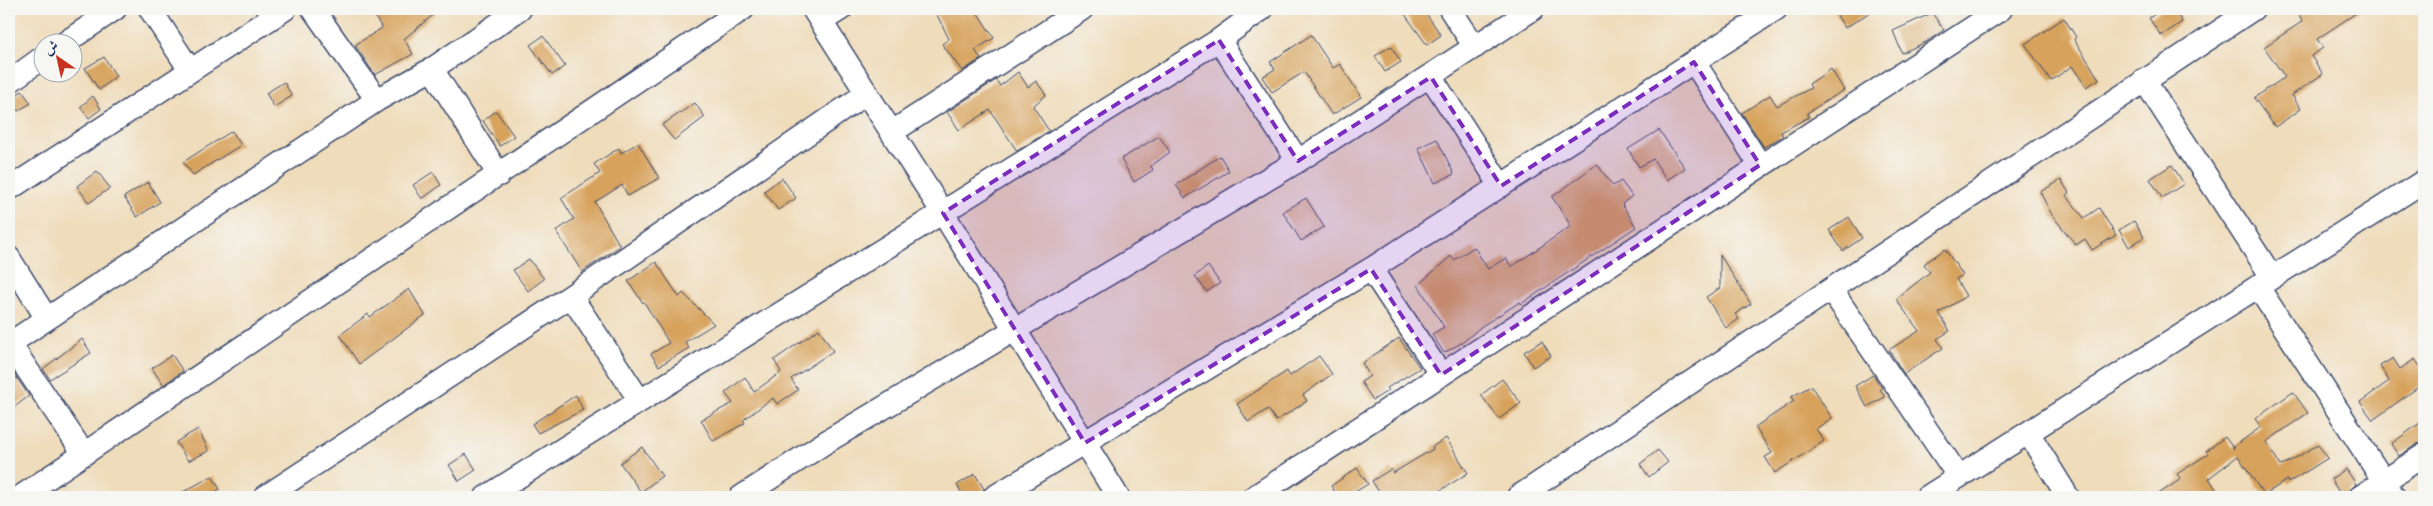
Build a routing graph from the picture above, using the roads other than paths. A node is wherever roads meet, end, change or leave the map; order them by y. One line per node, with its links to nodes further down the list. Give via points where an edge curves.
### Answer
1 (114, 9): 16 (street)
2 (150, 9): 22 (street)
3 (285, 9): 22 (street)
4 (313, 9): 27 (street)
5 (520, 9): 21 (street)
6 (743, 9): 31 (street)
7 (840, 9): 15 (street)
8 (1082, 9): 28 (street)
9 (1262, 9): 17 (street)
10 (1450, 9): 18 (street)
11 (1533, 9): 18 (street)
12 (1776, 9): 19 (street)
13 (2001, 9): 30 (street)
14 (2253, 9): 24 (street)
15 (818, 15): 26 (street)
16 (81, 32)
17 (1219, 40): 29 (street); 35 (street)
18 (1476, 47): 23 (street)
19 (1694, 62): 30 (street); 33 (street)
20 (32, 65): 25 (street)
21 (432, 69): 27 (street); 31 (street)
22 (190, 70): 34 (street)
23 (1431, 77): 29 (street); 33 (street)
24 (2144, 80): 38 (street); 39 (street)
25 (9, 82)
26 (867, 93): 28 (street); 40 (street)
27 (377, 100): 41 (street)
28 (892, 132): 35 (street)
29 (1298, 161): 42 (street)
30 (1760, 165): 44 (street)
31 (499, 175): 48 (street)
32 (2424, 181): 38 (street)
33 (1501, 186): 37 (street)
34 (9, 189)
35 (943, 212): 42 (street); 45 (street)
36 (9, 258): 41 (street)
37 (1371, 269): 44 (street); 47 (street)
38 (2265, 282): 46 (street); 51 (street)
39 (1832, 291): 50 (street); 59 (street)
40 (571, 296): 45 (street); 53 (street)
41 (48, 320): 43 (street)
42 (1014, 330): 47 (street); 55 (street, via 826,442)
43 (9, 344): 48 (street)
44 (1441, 374): 58 (street)
45 (640, 401): 54 (street)
46 (2029, 434): 50 (street); 61 (street)
47 (1084, 443): 56 (street); 57 (street)
48 (84, 454): 52 (street)
49 (2424, 455): 51 (street)
50 (1959, 477): 60 (street)
51 (2388, 489): 62 (street)
52 (20, 497)
53 (265, 497)
54 (486, 497)
55 (741, 497)
56 (994, 497)
57 (1118, 497)
58 (1254, 497)
59 (1518, 497)
60 (1927, 497)
61 (2068, 497)
62 (2360, 497)

